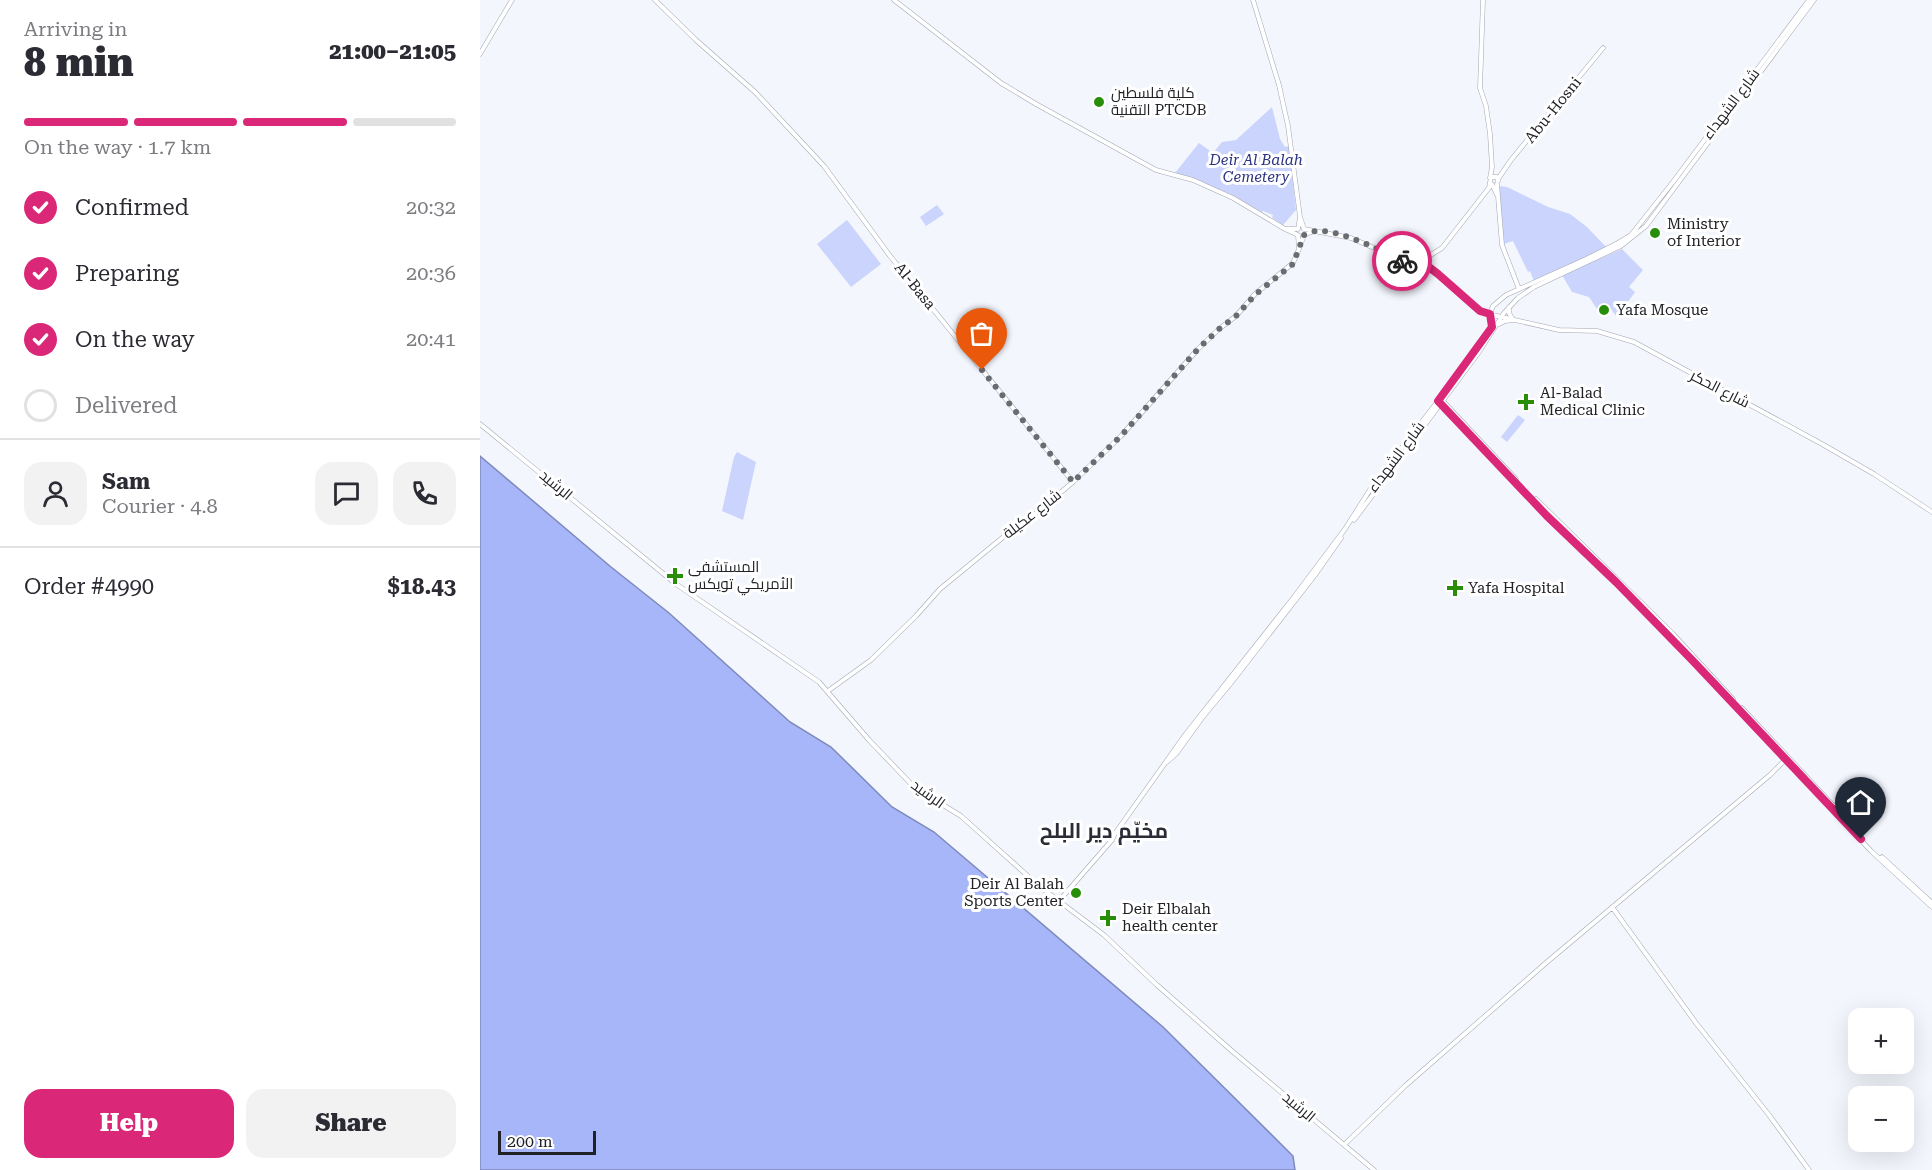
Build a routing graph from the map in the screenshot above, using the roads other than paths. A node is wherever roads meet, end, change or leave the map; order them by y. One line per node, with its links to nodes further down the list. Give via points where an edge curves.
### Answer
1 (513, 0): 9 (street)
2 (655, 0): 29 (street, Al-Basa, via 755,92 824,166 890,256)
3 (894, 0): 12 (street, via 1001,83 1036,104 1156,170 1193,180 1233,198)
4 (1253, 0): 11 (street, via 1288,126)
5 (1483, 0): 10 (street, via 1480,88 1486,106)
6 (1809, 0): 20 (street, شارع الشهداء, via 1631,235)
7 (1814, 0): 21 (street, شارع الشهداء, via 1640,232 1621,246)
8 (1603, 48): 10 (street, Abu-Hosni)
9 (480, 54)
10 (1494, 180): 19 (street, Abu-Hosni, via 1442,248); 20 (street, via 1502,244)
11 (1300, 217): 13 (street); 14 (street)
12 (1285, 229): 13 (street); 16 (street)
13 (1298, 229): 14 (street); 16 (street)
14 (1304, 229): 15 (street); 17 (street)
15 (1314, 231): 17 (street); 19 (street, via 1351,238 1404,261)
16 (1298, 235): 17 (street); 18 (street)
17 (1304, 235): 18 (street, شارع عكيلة)
18 (1299, 249): 29 (street, شارع عكيلة, via 1293,264 1198,349 1121,436)
19 (1421, 261): 23 (street, شارع الحكر, via 1480,311)
20 (1519, 288): 21 (street); 23 (street, شارع الشهداء, via 1493,306)
21 (1520, 296): 22 (street, شارع الشهداء)
22 (1509, 307): 24 (street, شارع الشهداء); 25 (street)
23 (1490, 314): 24 (street, شارع الحكر); 27 (street, شارع الشهداء, via 1492,327)
24 (1502, 317): 25 (street, شارع الحكر); 26 (street, شارع الشهداء)
25 (1513, 320): 26 (street); 30 (street, شارع الحكر, via 1559,330 1597,331 1634,342 1822,444)
26 (1495, 327): 27 (street, شارع الشهداء)
27 (1440, 401): 32 (street, via 1683,645); 33 (street, شارع الشهداء, via 1294,597 1206,707 1112,840)
28 (480, 424): 31 (street, الرشيد, via 676,584)
29 (1073, 482): 31 (street, شارع عكيلة, via 940,589 871,660)
30 (1932, 512)
31 (828, 691): 33 (street, الرشيد, via 914,787 960,816)
32 (1788, 758): 34 (street); 35 (street)
33 (1059, 901): 36 (street, الرشيد, via 1104,935 1232,1051)
34 (1932, 905)
35 (1612, 907): 36 (street, via 1440,1055); 38 (street)
36 (1345, 1144): 37 (street, الرشيد)
37 (1374, 1170)
38 (1809, 1170)

